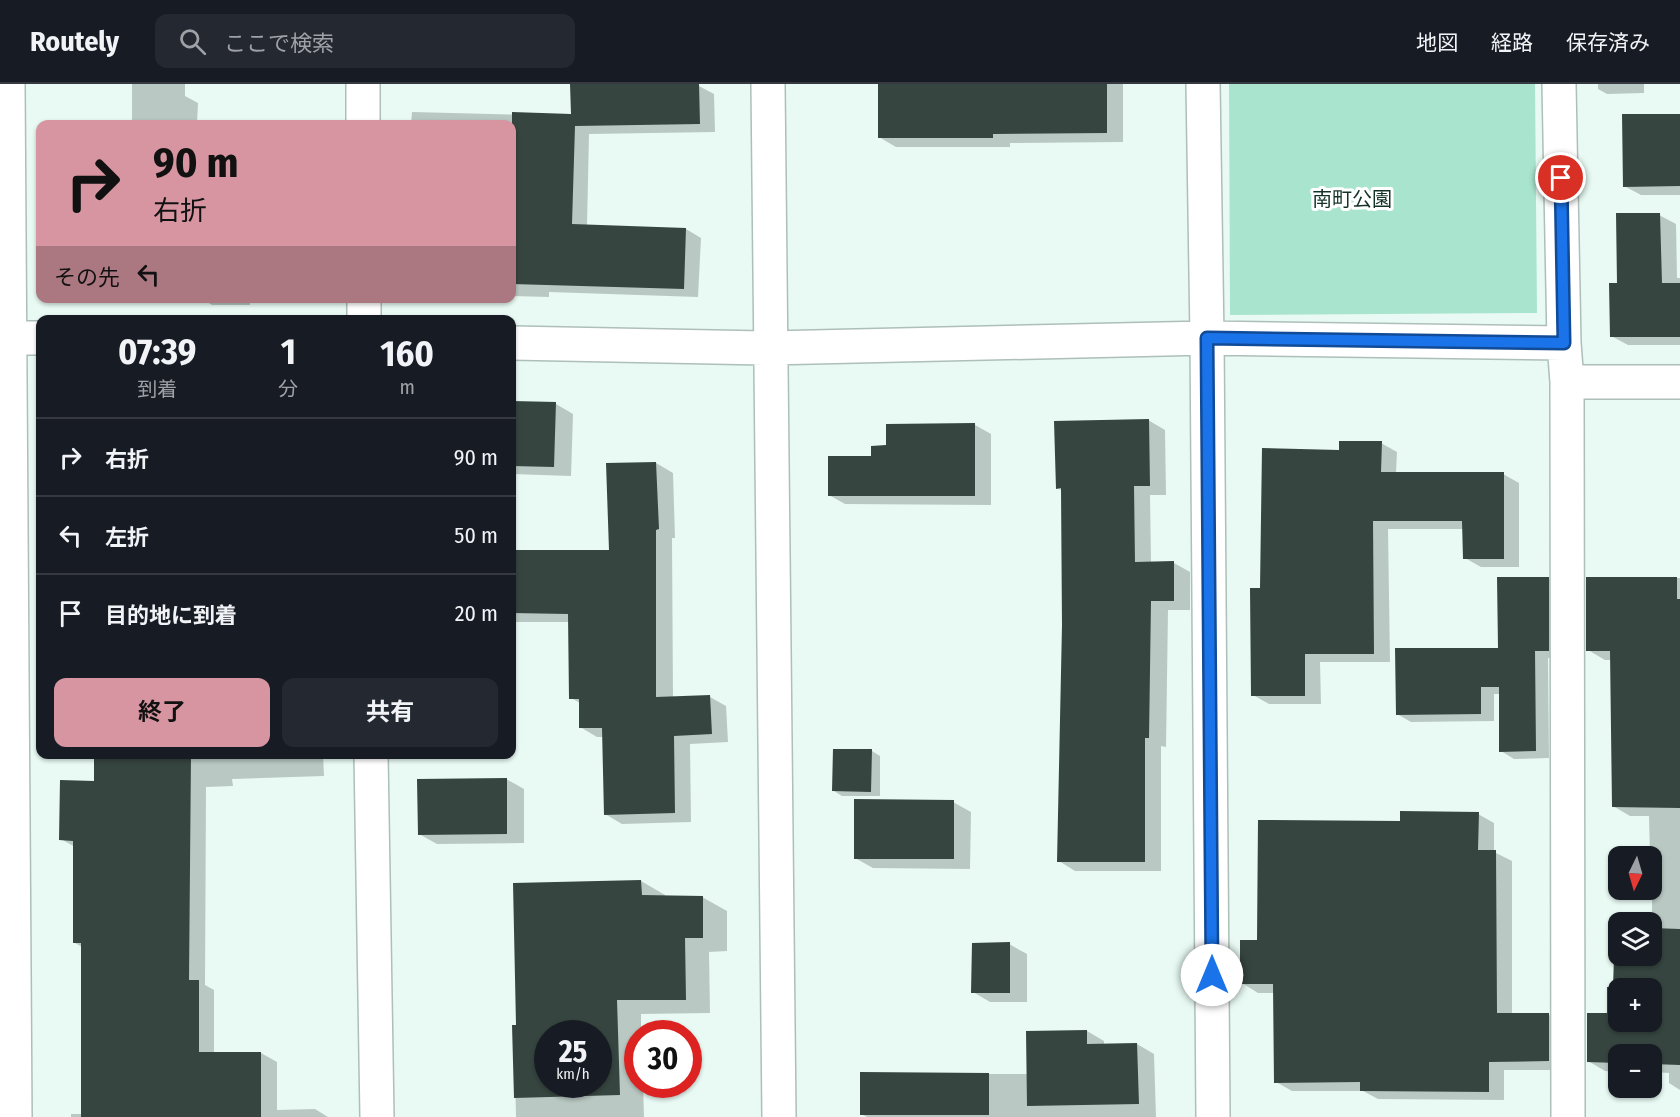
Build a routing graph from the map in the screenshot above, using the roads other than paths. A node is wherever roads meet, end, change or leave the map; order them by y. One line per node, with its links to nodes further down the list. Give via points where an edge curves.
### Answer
1 (8, 84): 7 (street)
2 (363, 84): 6 (street)
3 (768, 84): 12 (street)
4 (1203, 84): 9 (street)
5 (1559, 84): 11 (street)
6 (363, 120)
7 (9, 338): 8 (street); 16 (street)
8 (36, 338)
9 (1207, 338): 11 (street); 12 (street); 19 (street)
10 (516, 343): 12 (street)
11 (1564, 343): 13 (street)
12 (770, 348): 18 (street)
13 (1567, 382): 14 (street); 20 (street)
14 (1680, 382)
15 (371, 759): 17 (street)
16 (15, 1117)
17 (377, 1117)
18 (779, 1117)
19 (1213, 1117)
20 (1568, 1117)

